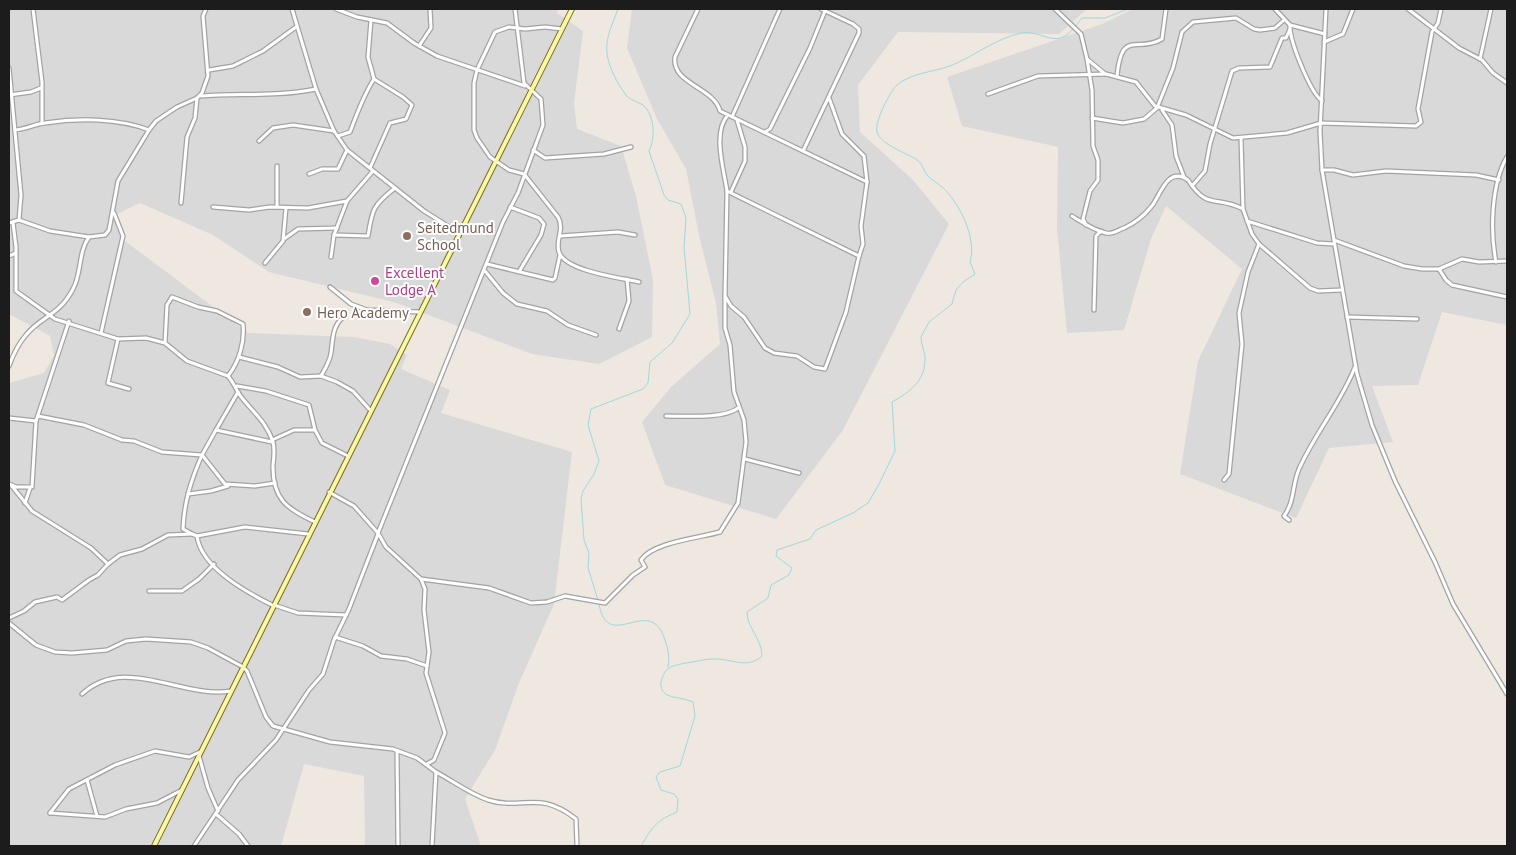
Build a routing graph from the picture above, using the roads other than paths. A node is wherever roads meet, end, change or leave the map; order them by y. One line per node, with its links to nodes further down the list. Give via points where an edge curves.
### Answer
1 (33, 9): 43 (street)
2 (206, 9): 32 (street, via 203,16)
3 (292, 9): 22 (street)
4 (336, 9): 20 (street)
5 (430, 9): 29 (street, via 431,28)
6 (515, 9): 24 (street)
7 (572, 9): 25 (main road)
8 (698, 9): 52 (street, via 674,62 680,75 716,102)
9 (780, 9): 53 (street)
10 (821, 9): 19 (street)
11 (1055, 9): 30 (street, via 1079,32)
12 (1166, 9): 39 (street, via 1162,39 1126,48 1120,57)
13 (1274, 9): 21 (street)
14 (1326, 9): 27 (street)
15 (1353, 9): 28 (street, via 1343,34)
16 (1408, 9): 26 (street)
17 (1440, 9): 26 (street)
18 (1491, 9): 31 (street)
19 (825, 11): 49 (street, via 859,29); 59 (street)
20 (371, 20): 29 (street, via 387,23); 40 (street, via 368,57)
21 (1284, 20): 23 (street); 51 (street, via 1275,28 1260,30 1236,18 1201,20 1188,25 1182,32)
22 (296, 27): 34 (street, via 263,51 233,66); 44 (street)
23 (1290, 27): 27 (street); 50 (street, via 1310,86); 62 (street, via 1286,38 1279,42 1270,67 1232,71)
24 (517, 29): 25 (street); 36 (street, via 504,27 495,32); 42 (street)
25 (562, 29): 45 (main road)
26 (1435, 29): 31 (street); 57 (street, via 1418,109 1420,124)
27 (1326, 34): 28 (street)
28 (1324, 42): 50 (street)
29 (419, 46): 36 (street)
30 (1087, 59): 37 (street); 38 (street)
31 (1480, 60): 41 (street)
32 (208, 62): 34 (street); 35 (street)
33 (9, 68): 47 (street)
34 (218, 68): 35 (street)
35 (209, 70): 48 (street)
36 (477, 70): 42 (street); 74 (street, via 473,90 474,130 483,149)
37 (1089, 73): 38 (street); 46 (street, via 1038,76); 54 (street)
38 (1106, 74): 39 (street)
39 (1117, 76): 51 (street, via 1136,82)
40 (374, 79): 65 (street, via 363,97 350,132); 76 (street, via 412,105 406,119 390,124)
41 (1507, 82)
42 (525, 86): 45 (street)
43 (42, 88): 47 (street); 56 (street)
44 (316, 89): 48 (street, via 272,96 243,93); 63 (street)
45 (532, 90): 71 (street, via 542,99 544,110 543,125); 74 (main road)
46 (988, 94)
47 (10, 95): 60 (street)
48 (199, 97): 61 (street, via 177,107 156,121); 88 (street, via 187,140)
49 (828, 98): 72 (street); 83 (street, via 842,134 864,156)
50 (1322, 101): 57 (street)
51 (1159, 109): 54 (street, via 1144,119 1123,123); 62 (street, via 1186,115); 81 (street, via 1172,125 1176,156)
52 (720, 111): 53 (street); 58 (street)
53 (730, 116): 55 (street); 58 (street)
54 (1092, 118): 99 (street, via 1098,180 1090,191 1083,219)
55 (737, 119): 64 (street); 86 (street, via 745,146 745,161)
56 (42, 123): 60 (street); 61 (street, via 94,120 132,124)
57 (1320, 123): 67 (street, via 1287,132); 77 (street)
58 (721, 125): 86 (street, via 721,147)
59 (770, 129): 64 (street); 66 (street)
60 (15, 130): 96 (street, via 22,195)
61 (149, 130): 94 (street, via 118,181)
62 (1214, 130): 67 (street); 84 (street, via 1205,171)
63 (334, 131): 65 (street); 68 (street, via 293,125 273,128)
64 (764, 132): 66 (street)
65 (338, 136): 70 (street)
66 (772, 136): 72 (street)
67 (1241, 138): 93 (street)
68 (259, 141)
69 (631, 147): 71 (street, via 604,154 545,158)
70 (347, 150): 76 (street); 79 (street, via 338,169 322,169)
71 (533, 150): 80 (street)
72 (803, 150): 83 (street)
73 (1507, 157): 82 (street)
74 (496, 162): 80 (street); 102 (main road)
75 (277, 166): 91 (street)
76 (370, 168): 78 (street)
77 (1322, 170): 82 (street, via 1353,175 1386,171 1476,175); 108 (street)
78 (373, 171): 85 (street); 87 (street)
79 (309, 174)
80 (524, 174): 89 (street); 105 (street, via 558,217)
81 (1184, 177): 84 (street); 101 (street, via 1167,180 1152,206 1137,222 1109,234)
82 (1499, 180): 116 (street, via 1492,232)
83 (867, 182): 113 (street, via 860,226 863,244)
84 (1192, 186): 93 (street, via 1207,200 1232,203)
85 (395, 188): 102 (street); 104 (street, via 374,207 368,236)
86 (729, 192): 113 (street); 126 (street)
87 (347, 201): 92 (street, via 308,208); 100 (street)
88 (181, 203)
89 (510, 206): 118 (street); 121 (street, via 539,218 544,224)
90 (213, 207): 91 (street, via 249,210)
91 (277, 207): 92 (street)
92 (286, 208): 107 (street)
93 (1243, 209): 97 (street)
94 (114, 213): 106 (street, via 107,234); 136 (street, via 123,236)
95 (1072, 216): 99 (street)
96 (19, 220): 98 (street); 106 (street, via 50,231)
97 (1247, 221): 108 (street, via 1317,243); 109 (street)
98 (11, 223): 110 (street)
99 (1087, 226): 101 (street)
100 (337, 228): 104 (street); 107 (street, via 298,229)
101 (1101, 231): 128 (street, via 1096,236 1094,249)
102 (459, 233): 129 (main road)
103 (635, 235): 105 (street, via 618,232)
104 (334, 236): 114 (street)
105 (560, 236): 111 (street)
106 (89, 237): 130 (street, via 73,290)
107 (284, 239): 117 (street)
108 (1334, 242): 119 (street, via 1404,266); 125 (street)
109 (1259, 244): 125 (street, via 1310,288); 161 (street, via 1248,272 1239,313 1240,372 1228,474)
110 (16, 253): 112 (street); 130 (street, via 16,291)
111 (560, 255): 121 (street, via 554,279); 122 (street, via 591,272)
112 (9, 256)
113 (859, 256): 126 (street, via 846,312 832,355 823,370 797,356 774,353 765,348)
114 (331, 257)
115 (1507, 260): 116 (street)
116 (1496, 262): 119 (street, via 1462,259)
117 (265, 263)
118 (487, 264): 120 (street); 121 (street)
119 (1439, 269): 127 (street, via 1452,285)
120 (484, 270): 137 (street, via 517,304 547,311 568,325); 171 (street)
121 (520, 270)
122 (627, 279): 123 (street); 135 (street, via 628,301)
123 (639, 282)
124 (330, 287): 129 (street, via 350,304 367,310)
125 (1342, 290): 132 (street)
126 (725, 296): 148 (street, via 725,328)
127 (1507, 297)
128 (1094, 310)
129 (420, 312): 149 (main road)
130 (51, 316): 134 (street); 141 (street, via 25,336)
131 (342, 318): 144 (street, via 333,332 331,355)
132 (1347, 318): 133 (street); 142 (street)
133 (1417, 319)
134 (69, 321): 136 (street); 150 (street)
135 (619, 329)
136 (101, 333): 138 (street)
137 (596, 336)
138 (118, 339): 139 (street, via 146,338); 146 (street, via 108,383)
139 (165, 343): 140 (street, via 167,305 169,299 175,297 241,321 244,332); 143 (street, via 187,361)
140 (239, 357): 143 (street); 144 (street, via 278,366 300,376)
141 (9, 366)
142 (1356, 366): 169 (street, via 1298,470 1293,501 1284,516); 188 (street, via 1364,402 1395,480 1453,604)
143 (228, 376): 145 (street)
144 (322, 376): 149 (street, via 353,391)
145 (237, 386): 147 (street); 155 (street, via 310,405)
146 (129, 389)
147 (238, 392): 154 (street); 156 (street, via 260,416)
148 (738, 408): 151 (street, via 710,415); 159 (street, via 745,426)
149 (370, 411): 158 (main road)
150 (38, 416): 153 (street); 157 (street, via 84,425 162,452)
151 (666, 416)
152 (9, 418): 153 (street)
153 (36, 421): 165 (street, via 32,462 34,481)
154 (216, 430): 156 (street); 157 (street)
155 (314, 430): 156 (street, via 294,430); 158 (street, via 322,443)
156 (273, 441): 162 (street)
157 (202, 455): 164 (street); 167 (street)
158 (348, 456): 166 (main road)
159 (745, 459): 160 (street); 177 (street, via 738,503 722,531 672,543 644,555 641,560 646,567 605,603 565,596 531,603 489,588)
160 (799, 473)
161 (1224, 480)
162 (275, 483): 164 (street); 170 (street, via 284,504)
163 (10, 484): 165 (street); 168 (street)
164 (228, 485): 167 (street)
165 (30, 487): 168 (street)
166 (329, 492): 170 (main road); 171 (street, via 362,513)
167 (187, 494): 172 (street, via 183,529)
168 (25, 504): 175 (street, via 42,519 91,548)
169 (1288, 520)
170 (315, 522): 173 (main road)
171 (378, 533): 177 (street, via 386,548); 180 (street)
172 (192, 534): 174 (street); 175 (street, via 168,535 142,549 120,555)
173 (308, 534): 174 (street, via 245,527); 179 (main road)
174 (197, 536): 176 (street, via 199,549)
175 (108, 564): 181 (street, via 98,576 62,600 57,597 38,600)
176 (214, 564): 178 (street, via 178,593); 179 (street, via 236,586)
177 (421, 579): 184 (street, via 425,589)
178 (149, 591)
179 (274, 606): 180 (street, via 298,613); 185 (main road)
180 (346, 616): 183 (street)
181 (9, 618)
182 (9, 623): 185 (street, via 36,646 55,652 107,650 134,640 173,640 208,648)
183 (335, 637): 184 (street, via 381,656 407,659); 189 (street, via 323,674)
184 (427, 666): 193 (street, via 445,733 434,760)
185 (243, 667): 186 (main road); 189 (street, via 269,723)
186 (231, 691): 187 (street, via 211,693 123,676 105,679); 191 (main road)
187 (82, 694)
188 (1507, 694)
189 (282, 730): 190 (street, via 330,742 372,745); 197 (street, via 238,780)
190 (397, 751): 193 (street); 202 (street)
191 (202, 752): 192 (main road); 195 (street, via 189,757 163,751 150,752)
192 (199, 756): 196 (main road); 197 (street)
193 (427, 764): 194 (street)
194 (436, 772): 203 (street); 204 (street, via 488,800 550,803 562,808 576,819)
195 (87, 780): 198 (street); 198 (street, via 69,789 50,813)
196 (183, 789): 198 (street, via 157,802); 199 (main road)
197 (217, 813): 200 (street); 201 (street)
198 (97, 817)
199 (154, 846)
200 (194, 846)
201 (248, 846)
202 (398, 846)
203 (432, 846)
204 (577, 846)

